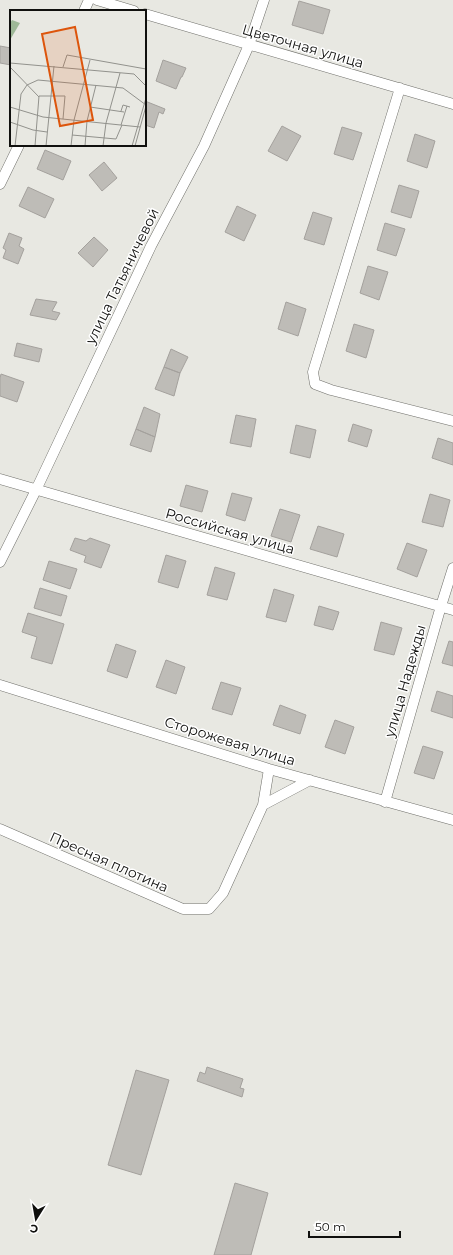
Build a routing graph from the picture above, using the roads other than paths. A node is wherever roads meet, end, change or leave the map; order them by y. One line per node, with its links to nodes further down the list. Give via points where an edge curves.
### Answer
1 (89, 0): 4 (street)
2 (97, 0): 5 (street)
3 (264, 0): 7 (street, улица Татьяничевой)
4 (84, 10)
5 (131, 10)
6 (146, 14): 7 (street, Цветочная улица)
7 (249, 45): 8 (street, Цветочная улица); 15 (street, улица Татьяничевой, via 204,146 151,246)
8 (400, 88): 9 (street, Цветочная улица); 13 (street, via 313,372 315,384 331,390)
9 (453, 104)
10 (18, 146): 11 (street)
11 (4, 167): 12 (street)
12 (0, 184)
13 (453, 421)
14 (0, 479): 15 (street, Российская улица)
15 (36, 490): 16 (street, улица Татьяничевой); 18 (street, Российская улица)
16 (0, 562)
17 (453, 568): 18 (street, улица Надежды)
18 (441, 606): 19 (street, Российская улица); 23 (street, улица Надежды)
19 (453, 610)
20 (0, 685): 21 (street, Сторожевая улица)
21 (269, 769): 22 (street, Сторожевая улица); 24 (street)
22 (310, 780): 23 (street, Сторожевая улица); 24 (street)
23 (385, 802): 25 (street, Сторожевая улица)
24 (263, 805): 26 (street, Пресная плотина, via 223,892 209,909 183,910)
25 (453, 820)
26 (0, 830)

